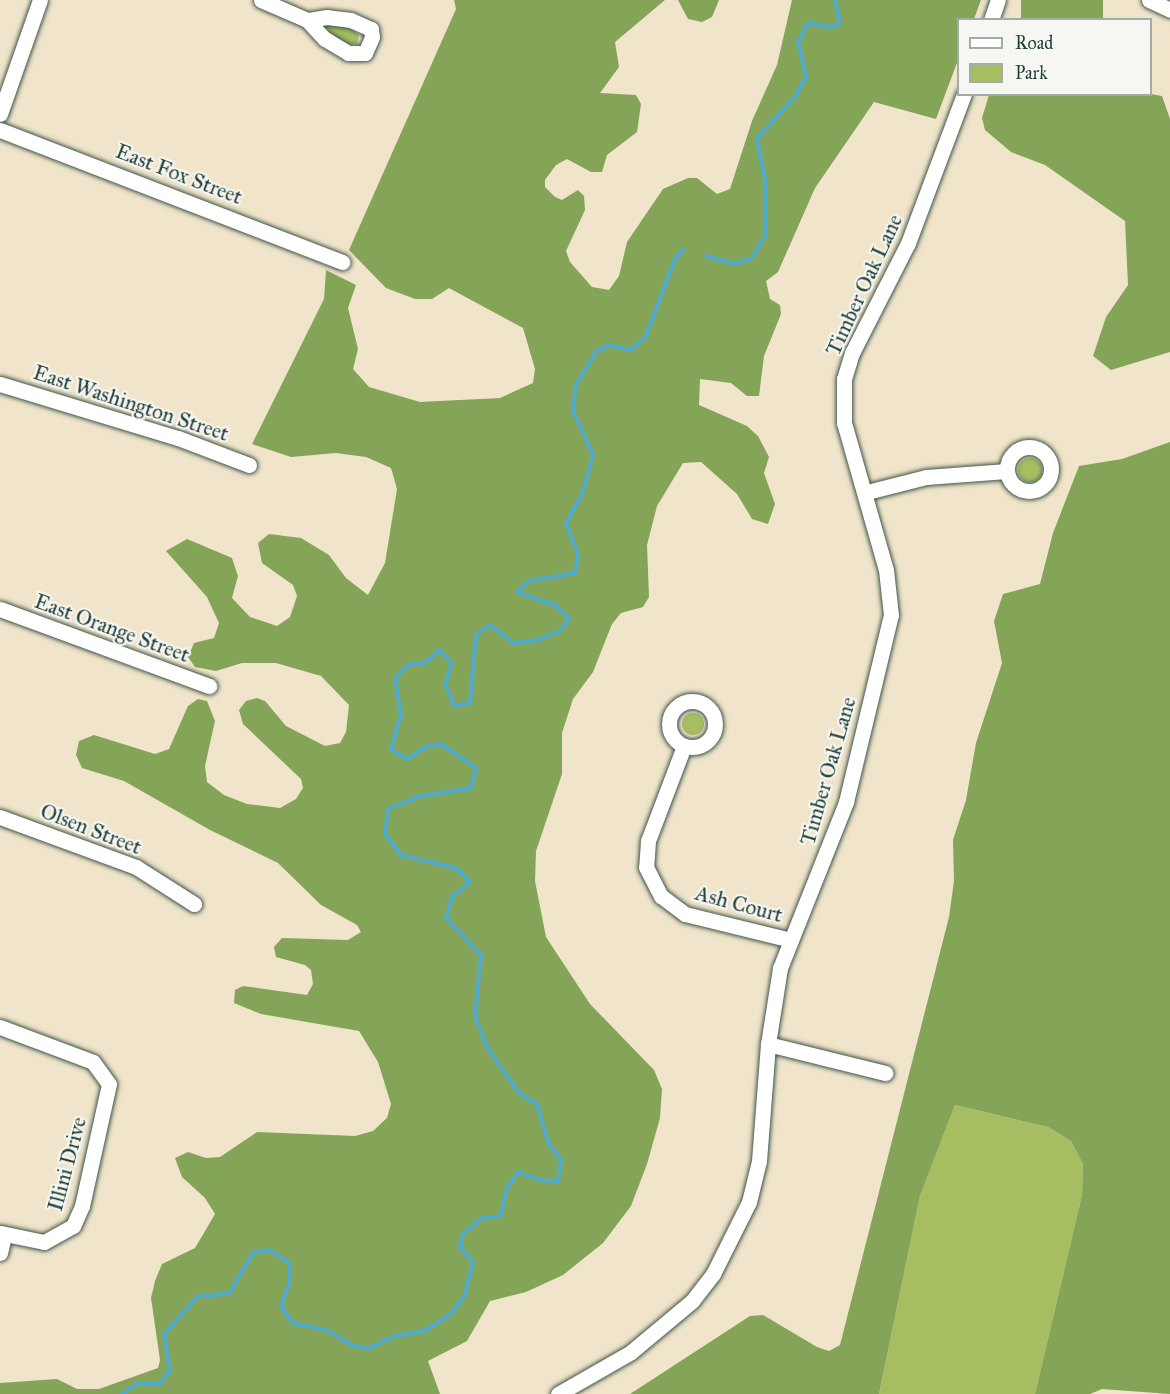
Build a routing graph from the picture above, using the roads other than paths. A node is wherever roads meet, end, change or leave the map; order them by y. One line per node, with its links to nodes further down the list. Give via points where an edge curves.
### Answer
1 (40, 0): 9 (street)
2 (261, 0): 7 (street)
3 (998, 0): 6 (street)
4 (1149, 0): 5 (street)
5 (1170, 10)
6 (992, 18)
7 (307, 20)
8 (963, 96): 15 (street, Timber Oak Lane, via 908,243 852,353 844,379 844,423)
9 (0, 114)
10 (0, 130): 11 (street, East Fox Street)
11 (342, 262)
12 (0, 384): 13 (street, East Washington Street, via 178,438)
13 (249, 465)
14 (1007, 471): 15 (street, via 926,477)
15 (867, 492): 21 (street, Timber Oak Lane, via 891,591 891,615 846,802)
16 (0, 609): 17 (street, East Orange Street)
17 (209, 686)
18 (684, 746): 21 (street, Ash Court, via 648,842 646,867 658,891 685,914)
19 (0, 817): 20 (street, Olsen Street, via 136,867)
20 (194, 904)
21 (791, 940): 23 (street, Timber Oak Lane, via 777,983)
22 (0, 1027): 25 (street, Illini Drive, via 93,1062 109,1083 82,1206 73,1226 44,1242)
23 (768, 1044): 24 (street); 27 (street, Timber Oak Lane, via 757,1171 749,1202 713,1274 669,1324 631,1352)
24 (885, 1073)
25 (2, 1234): 26 (street)
26 (0, 1253)
27 (558, 1394)

